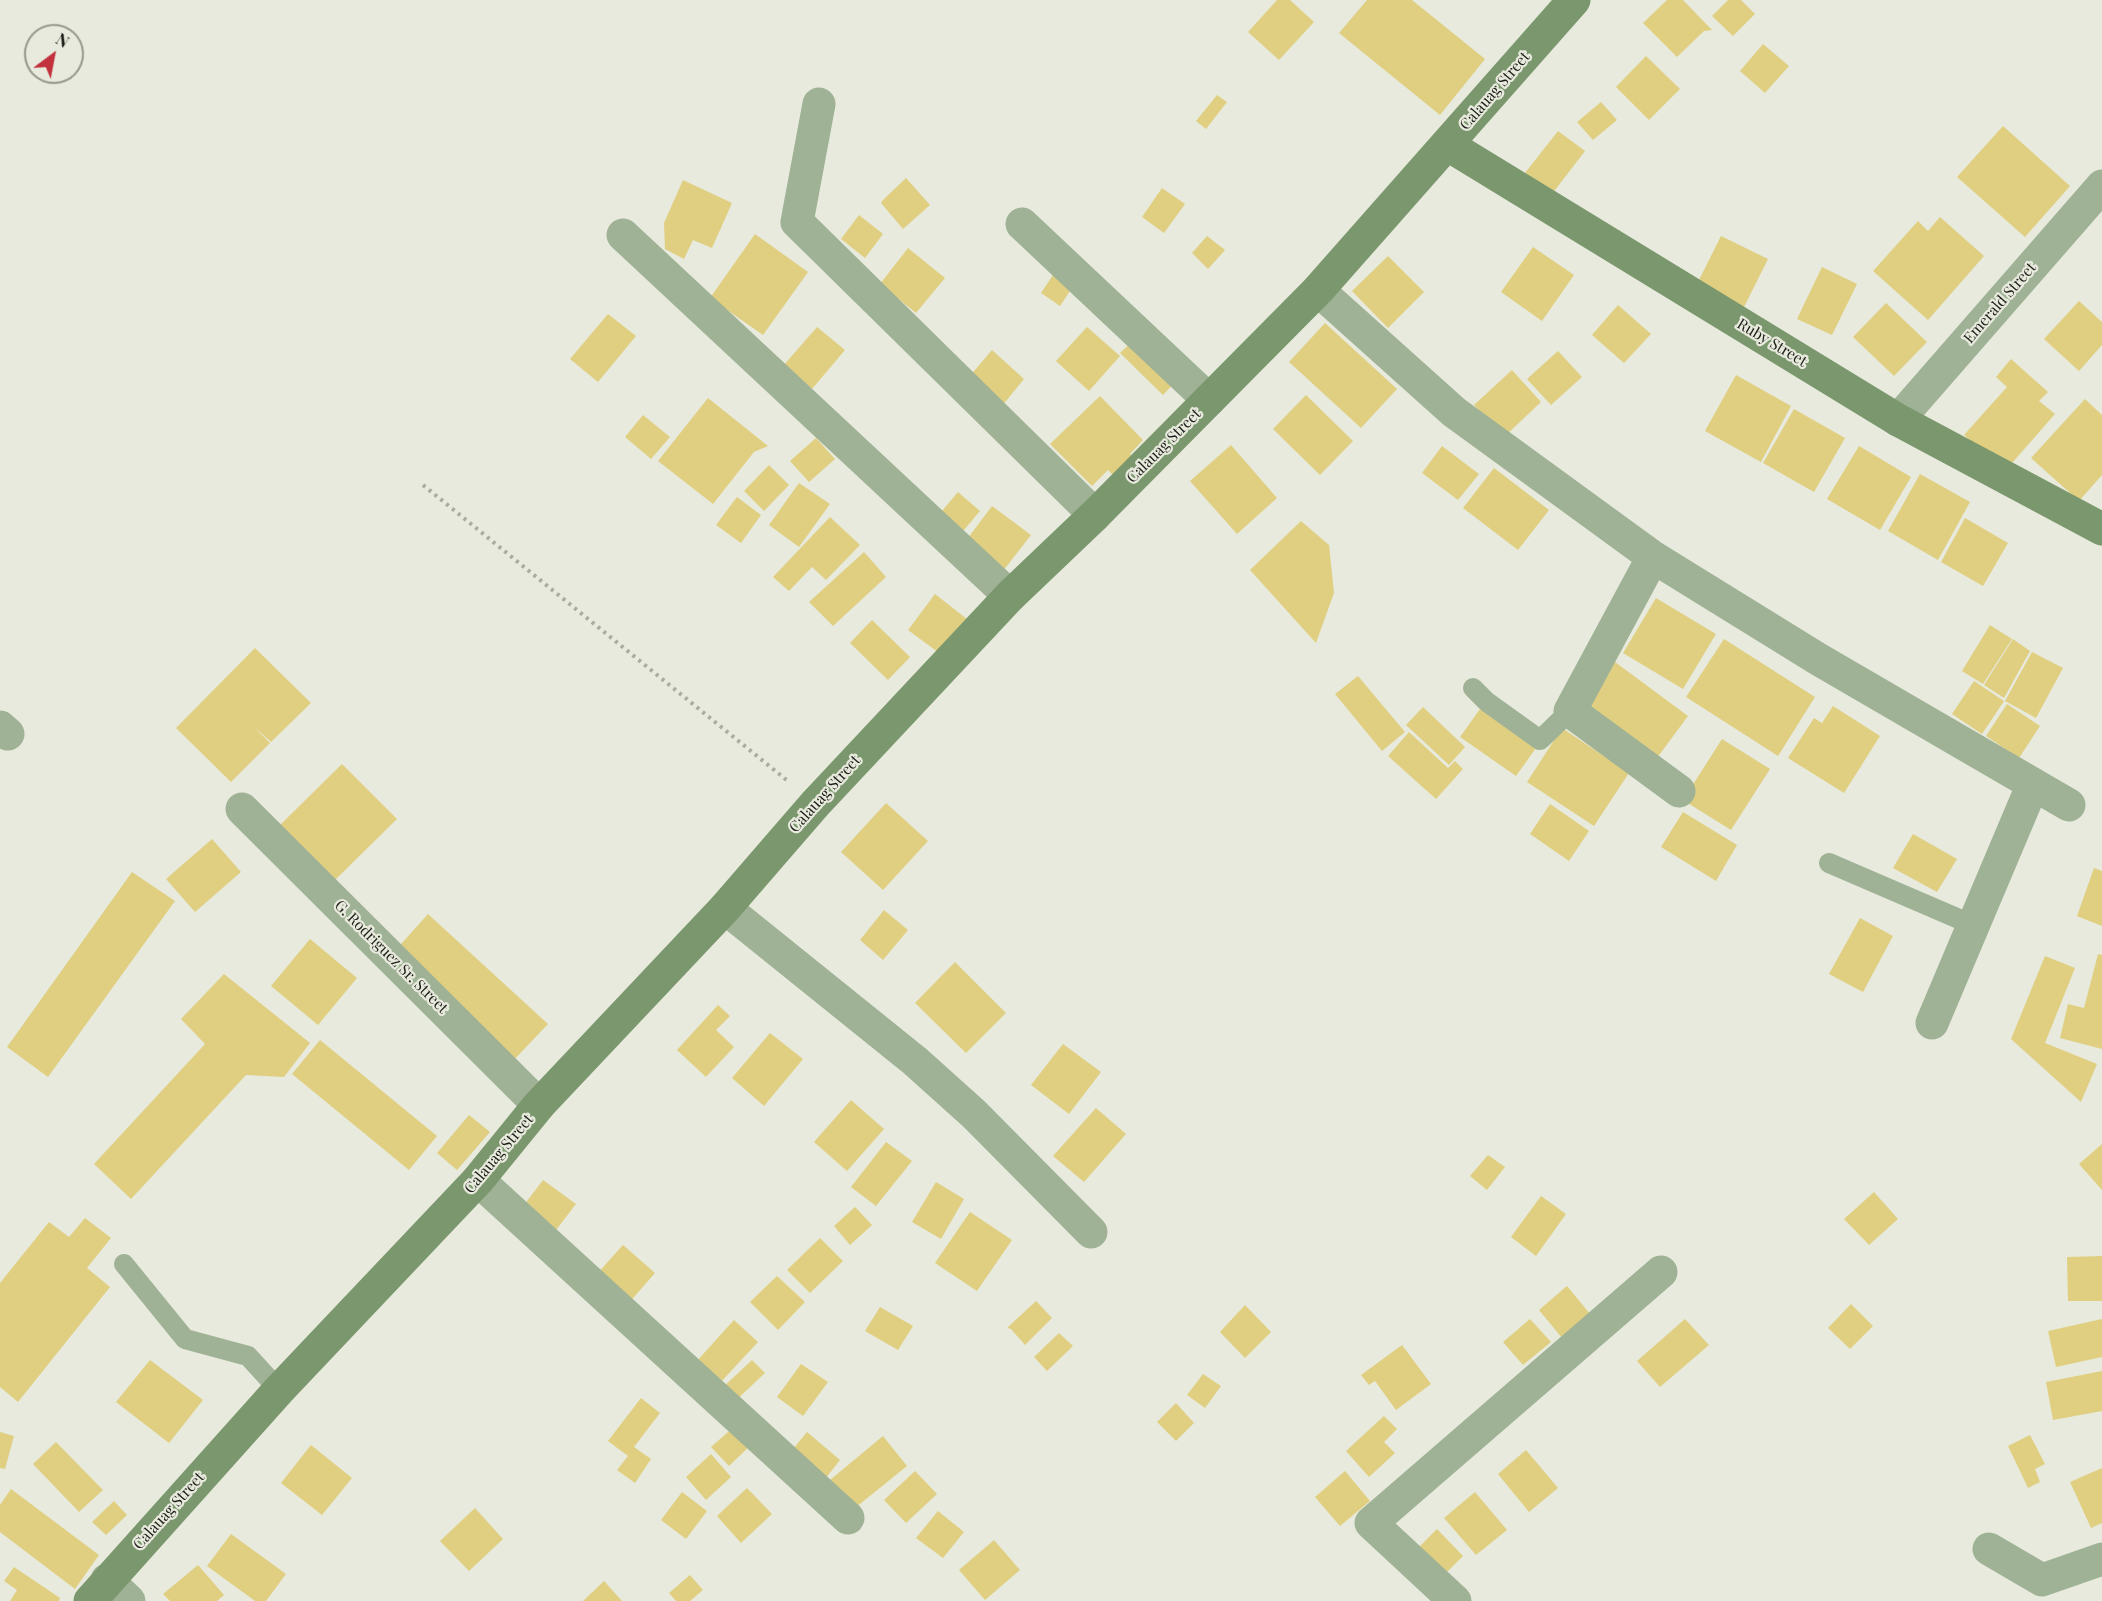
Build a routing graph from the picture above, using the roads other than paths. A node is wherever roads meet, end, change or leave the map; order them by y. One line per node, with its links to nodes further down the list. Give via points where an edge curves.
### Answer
1 (1574, 0): 3 (street, Calauag Street)
2 (819, 104): 10 (street, via 797,222)
3 (1448, 145): 7 (street, Calauag Street); 9 (street, Ruby Street)
4 (2102, 186): 9 (street, Emerald Street)
5 (1022, 224): 8 (street)
6 (623, 235): 13 (street)
7 (1318, 290): 8 (street, Calauag Street); 12 (street, via 1455,412)
8 (1209, 400): 10 (street, Calauag Street)
9 (1898, 420): 11 (street, Ruby Street)
10 (1095, 515): 13 (street, Calauag Street)
11 (2101, 526)
12 (1653, 557): 15 (street); 16 (street)
13 (1010, 596): 21 (street, Calauag Street, via 815,804)
14 (1473, 688): 15 (lane, via 1540,740)
15 (1570, 711): 17 (street)
16 (2033, 784): 18 (street); 22 (street)
17 (1679, 791)
18 (2069, 805)
19 (242, 809): 24 (street, G. Rodriguez Sr. Street)
20 (1829, 862): 22 (lane)
21 (725, 908): 24 (street, Calauag Street); 26 (street, via 915,1061 974,1114)
22 (1973, 925): 23 (street)
23 (1932, 1023)
24 (539, 1105): 25 (street, Calauag Street)
25 (478, 1180): 29 (street, Calauag Street); 30 (street)
26 (1091, 1232)
27 (124, 1264): 29 (lane, via 185,1339 248,1356)
28 (1661, 1272): 35 (street, via 1371,1523)
29 (279, 1390): 34 (street, Calauag Street)
30 (848, 1518)
31 (1989, 1549): 33 (street)
32 (2102, 1559): 33 (street)
33 (2042, 1590)
34 (109, 1594)
35 (1455, 1601)

